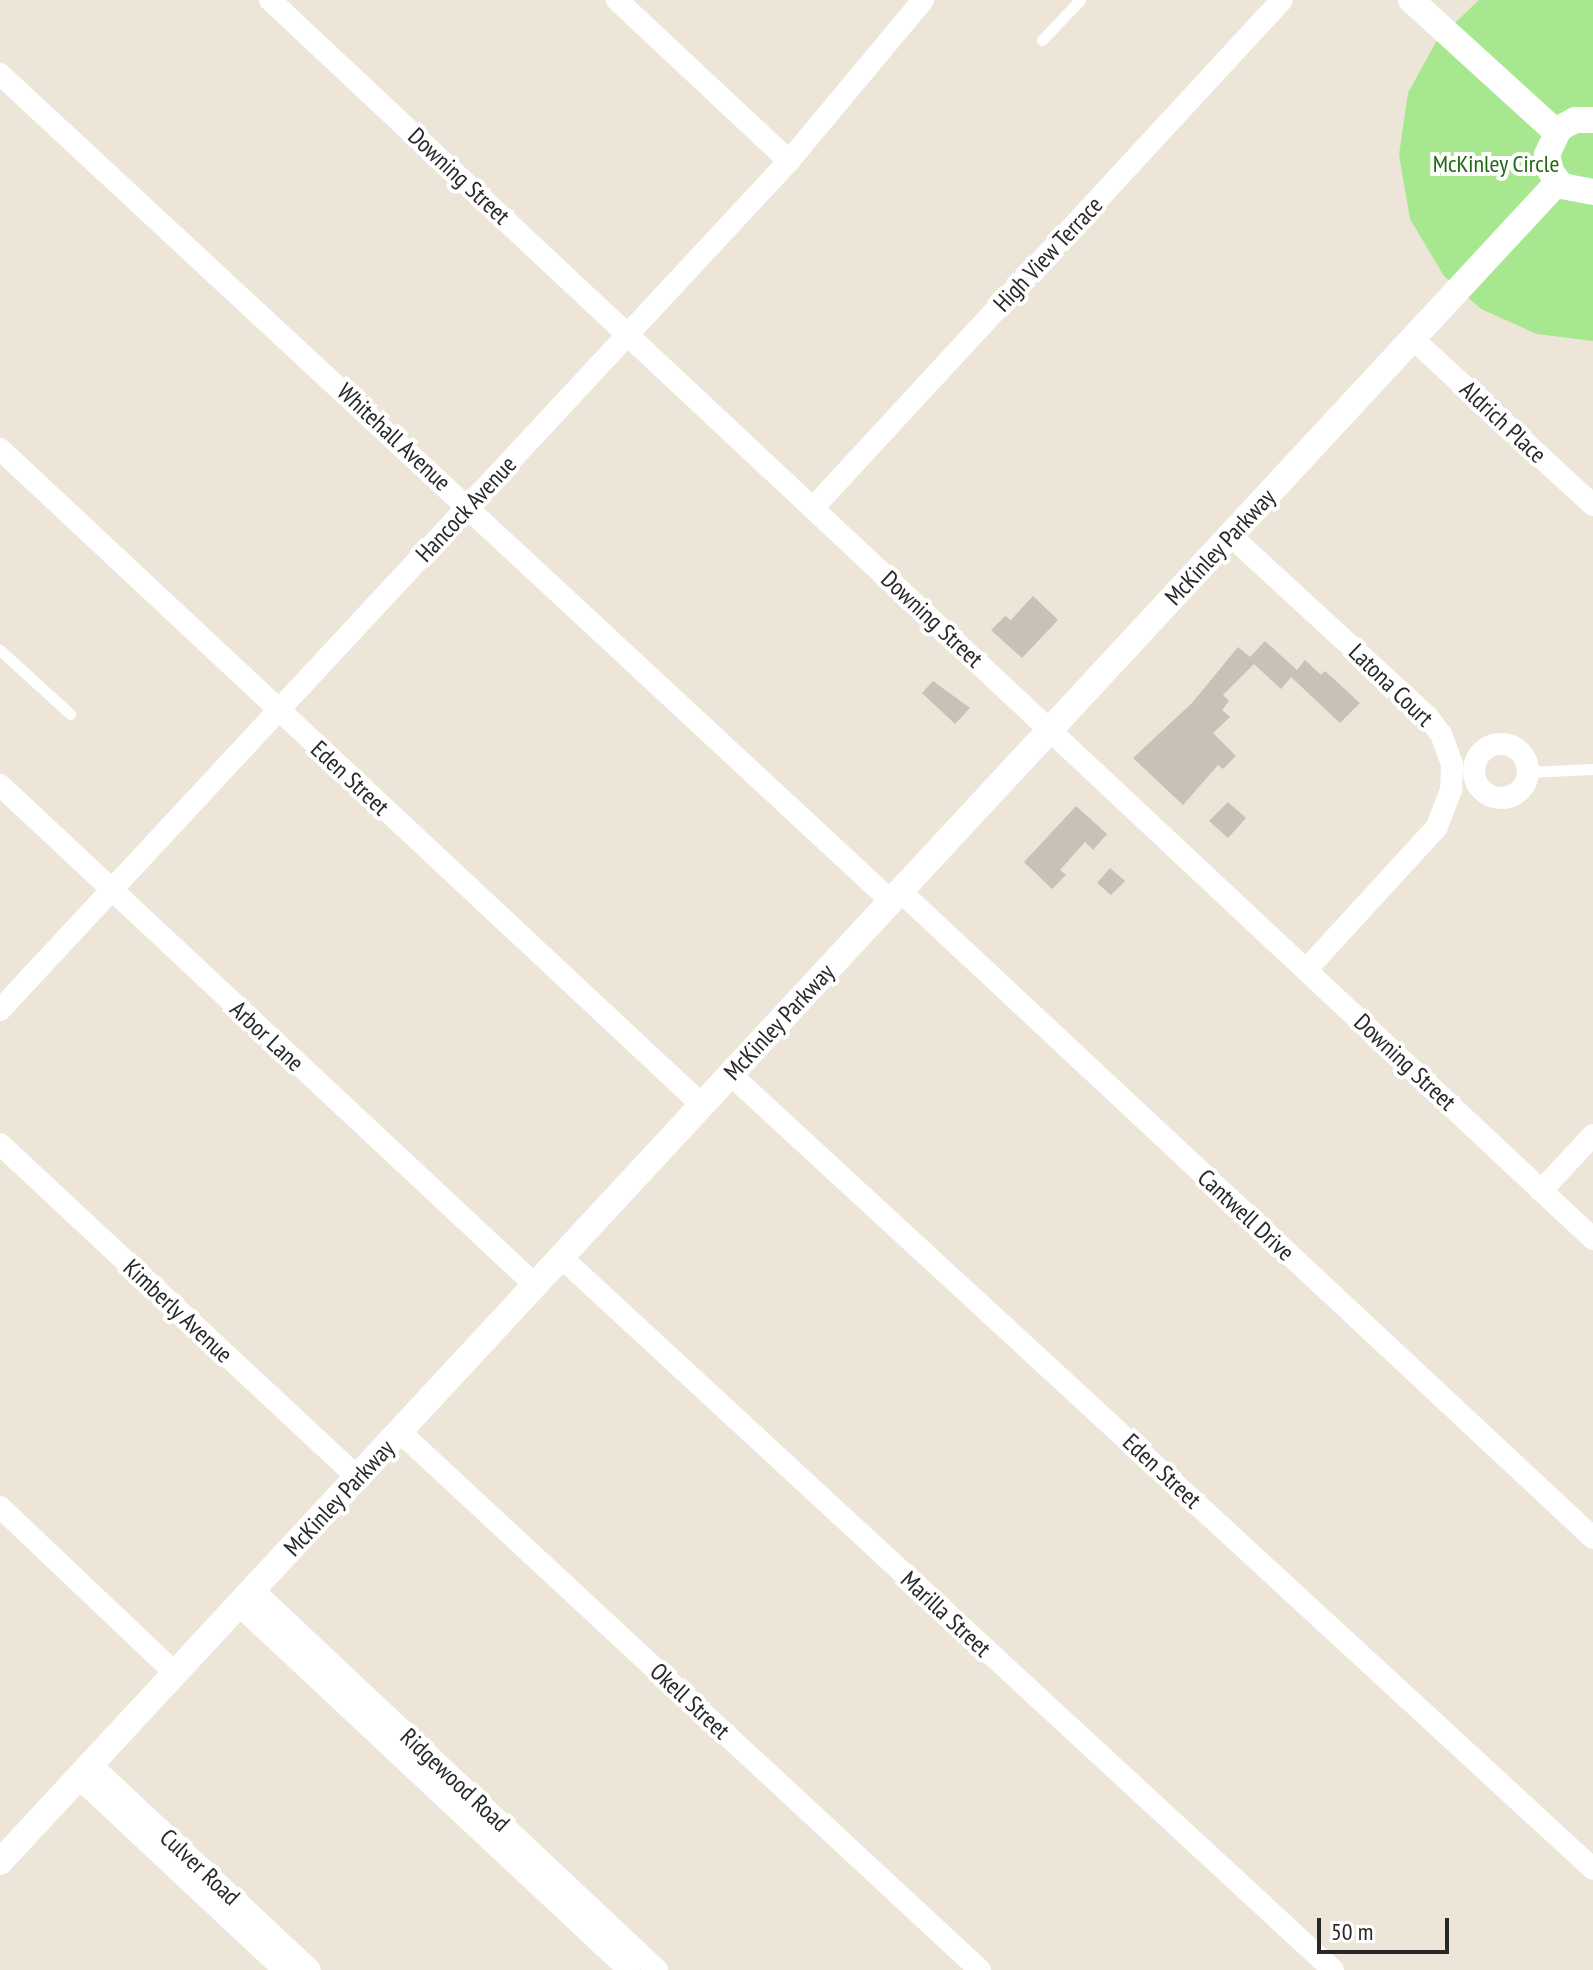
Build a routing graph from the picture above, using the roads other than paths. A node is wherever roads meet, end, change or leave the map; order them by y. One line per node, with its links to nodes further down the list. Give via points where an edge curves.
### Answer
1 (270, 0): 14 (street, Downing Street)
2 (617, 0): 11 (street)
3 (923, 0): 11 (street, Hancock Avenue)
4 (1080, 0): 7 (lane)
5 (1282, 0): 19 (street, High View Terrace)
6 (1411, 0): 10 (street)
7 (1042, 40)
8 (0, 74): 18 (street, Whitehall Avenue)
9 (1593, 120): 10 (street, via 1575,120)
10 (1556, 132): 12 (street, via 1547,155)
11 (789, 161): 14 (street, Hancock Avenue)
12 (1558, 182): 13 (street, via 1576,192); 15 (street, McKinley Parkway)
13 (1593, 192)
14 (628, 334): 18 (street, Hancock Avenue); 19 (street, Downing Street)
15 (1413, 339): 17 (street, Aldrich Place); 20 (street, McKinley Parkway)
16 (0, 449): 22 (street, Eden Street)
17 (1593, 505)
18 (468, 506): 22 (street, Hancock Avenue); 30 (street, Whitehall Avenue)
19 (813, 508): 24 (street, Downing Street)
20 (1231, 536): 24 (street, McKinley Parkway); 27 (street, Latona Court, via 1428,717)
21 (0, 650): 23 (lane)
22 (278, 711): 29 (street, Hancock Avenue); 34 (street, Eden Street)
23 (70, 714)
24 (1050, 730): 30 (street, McKinley Parkway); 31 (street, Downing Street)
25 (1593, 769): 26 (lane)
26 (1528, 772): 27 (street, via 1519,791 1502,798 1487,794); 27 (street, via 1521,752 1497,744)
27 (1464, 774): 31 (street, Latona Court, via 1437,827)
28 (3, 793): 29 (street, Arbor Lane)
29 (111, 890): 32 (street, Hancock Avenue); 40 (street, Arbor Lane)
30 (896, 896): 33 (street, McKinley Parkway); 44 (street, Cantwell Drive)
31 (1306, 970): 37 (street, Downing Street)
32 (0, 1010)
33 (730, 1074): 34 (street, McKinley Parkway); 50 (street, Eden Street)
34 (702, 1105): 39 (street, McKinley Parkway)
35 (1593, 1135): 37 (street)
36 (0, 1144): 42 (street, Kimberly Avenue)
37 (1541, 1191): 38 (street, Downing Street)
38 (1593, 1239)
39 (561, 1257): 40 (street, McKinley Parkway); 56 (street, Marilla Street)
40 (535, 1285): 41 (street, McKinley Parkway)
41 (400, 1432): 42 (street, McKinley Parkway); 55 (street, Okell Street)
42 (357, 1477): 45 (street, McKinley Parkway)
43 (0, 1507): 46 (street)
44 (1593, 1538)
45 (246, 1598): 46 (street, McKinley Parkway); 48 (street, Ridgewood Road)
46 (175, 1673): 47 (street, McKinley Parkway)
47 (84, 1770): 49 (street, McKinley Parkway); 51 (street, Culver Road); 52 (street, Culver Road)
48 (466, 1803): 53 (street, Ridgewood Road); 54 (street, Ridgewood Road)
49 (0, 1862)
50 (1593, 1869)
51 (284, 1970)
52 (310, 1970)
53 (629, 1970)
54 (657, 1970)
55 (980, 1970)
56 (1333, 1970)

